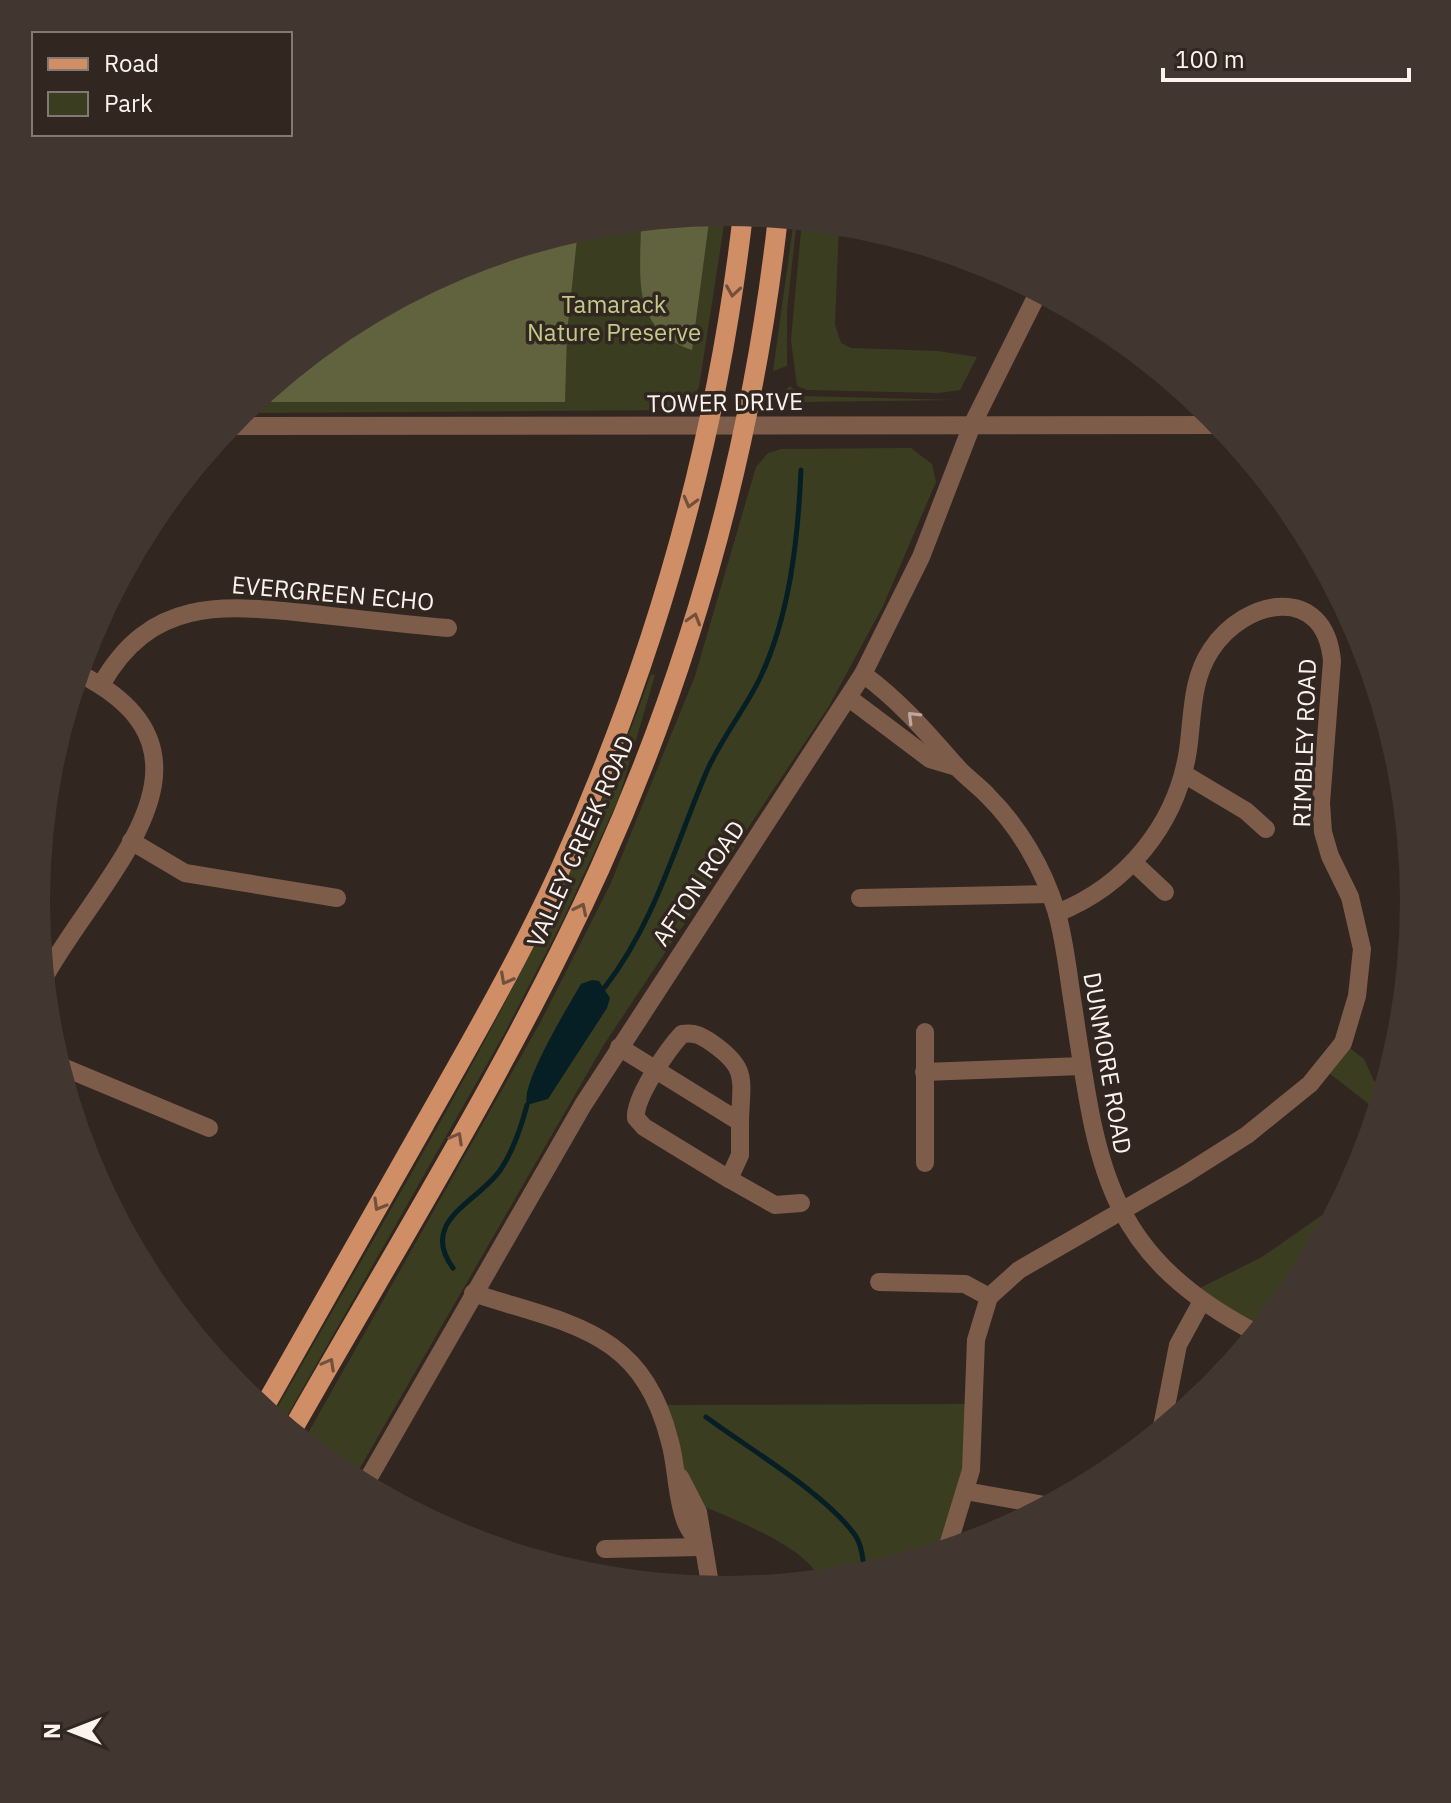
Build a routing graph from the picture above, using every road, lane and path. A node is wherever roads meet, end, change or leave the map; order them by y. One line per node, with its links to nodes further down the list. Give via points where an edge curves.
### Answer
1 (741, 226): 8 (main road, VALLEY CREEK ROAD, one-way to 8)
2 (776, 228): 4 (main road, VALLEY CREEK ROAD)
3 (1034, 301): 5 (street, AFTON ROAD)
4 (745, 425): 5 (street, TOWER DRIVE); 8 (street, TOWER DRIVE); 44 (main road, VALLEY CREEK ROAD, one-way to 4, via 534,1001 601,867 682,657)
5 (972, 425): 6 (street, TOWER DRIVE); 10 (street, AFTON ROAD, via 921,557)
6 (1204, 425)
7 (246, 426): 8 (street, TOWER DRIVE)
8 (708, 426): 42 (main road, VALLEY CREEK ROAD, one-way to 42, via 641,666 563,863 490,1008)
9 (448, 628): 12 (street, EVERGREEN ECHO, via 250,608 196,609 174,616 133,642)
10 (863, 674): 13 (street, AFTON ROAD); 14 (street, DUNMORE ROAD, one-way to 10, via 913,716)
11 (88, 678): 12 (street)
12 (101, 685): 17 (street, via 129,705 154,760 152,797)
13 (849, 698): 14 (street, DUNMORE ROAD, via 930,759); 26 (street, AFTON ROAD)
14 (957, 767): 20 (street, DUNMORE ROAD, via 1008,817)
15 (1184, 774): 16 (street); 18 (street, RIMBLEY ROAD, via 1168,813); 36 (street, RIMBLEY ROAD, via 1199,674 1224,632 1261,610 1283,605 1309,612 1331,643 1323,832 1350,897 1362,949 1350,1024 1339,1050 1284,1107 1220,1154)
16 (1266, 829)
17 (131, 841): 21 (street, via 185,873); 24 (street)
18 (1133, 862): 19 (street); 23 (street, RIMBLEY ROAD, via 1097,895)
19 (1165, 892)
20 (1050, 894): 22 (street); 23 (street, DUNMORE ROAD)
21 (337, 898)
22 (860, 898)
23 (1057, 913): 27 (street, DUNMORE ROAD)
24 (53, 964)
25 (925, 1032): 30 (street)
26 (619, 1047): 29 (street); 38 (street, AFTON ROAD)
27 (1082, 1066): 30 (street); 36 (street, DUNMORE ROAD, via 1101,1165)
28 (72, 1071): 32 (street)
29 (656, 1071): 31 (street); 31 (street, via 682,1034 701,1035 739,1067); 34 (street, via 636,1106 636,1118)
30 (924, 1072): 33 (street)
31 (740, 1122): 34 (street, via 740,1155)
32 (209, 1128)
33 (925, 1163)
34 (729, 1179): 35 (street, via 775,1205)
35 (801, 1203)
36 (1122, 1211): 39 (street, RIMBLEY ROAD, via 1019,1270); 40 (street, DUNMORE ROAD, via 1164,1269)
37 (879, 1282): 39 (street, via 965,1284)
38 (473, 1293): 45 (street, AFTON ROAD); 49 (street, via 581,1328 628,1357 659,1405 685,1521)
39 (989, 1297): 46 (street, via 976,1340 973,1447)
40 (1202, 1301): 41 (street, DUNMORE ROAD); 43 (street, via 1178,1345)
41 (1248, 1328)
42 (269, 1399)
43 (1164, 1414)
44 (296, 1422)
45 (370, 1476)
46 (965, 1491): 47 (street); 48 (street)
47 (1032, 1503)
48 (950, 1538)
49 (701, 1547): 50 (street); 51 (street)
50 (605, 1549)
51 (708, 1577)

